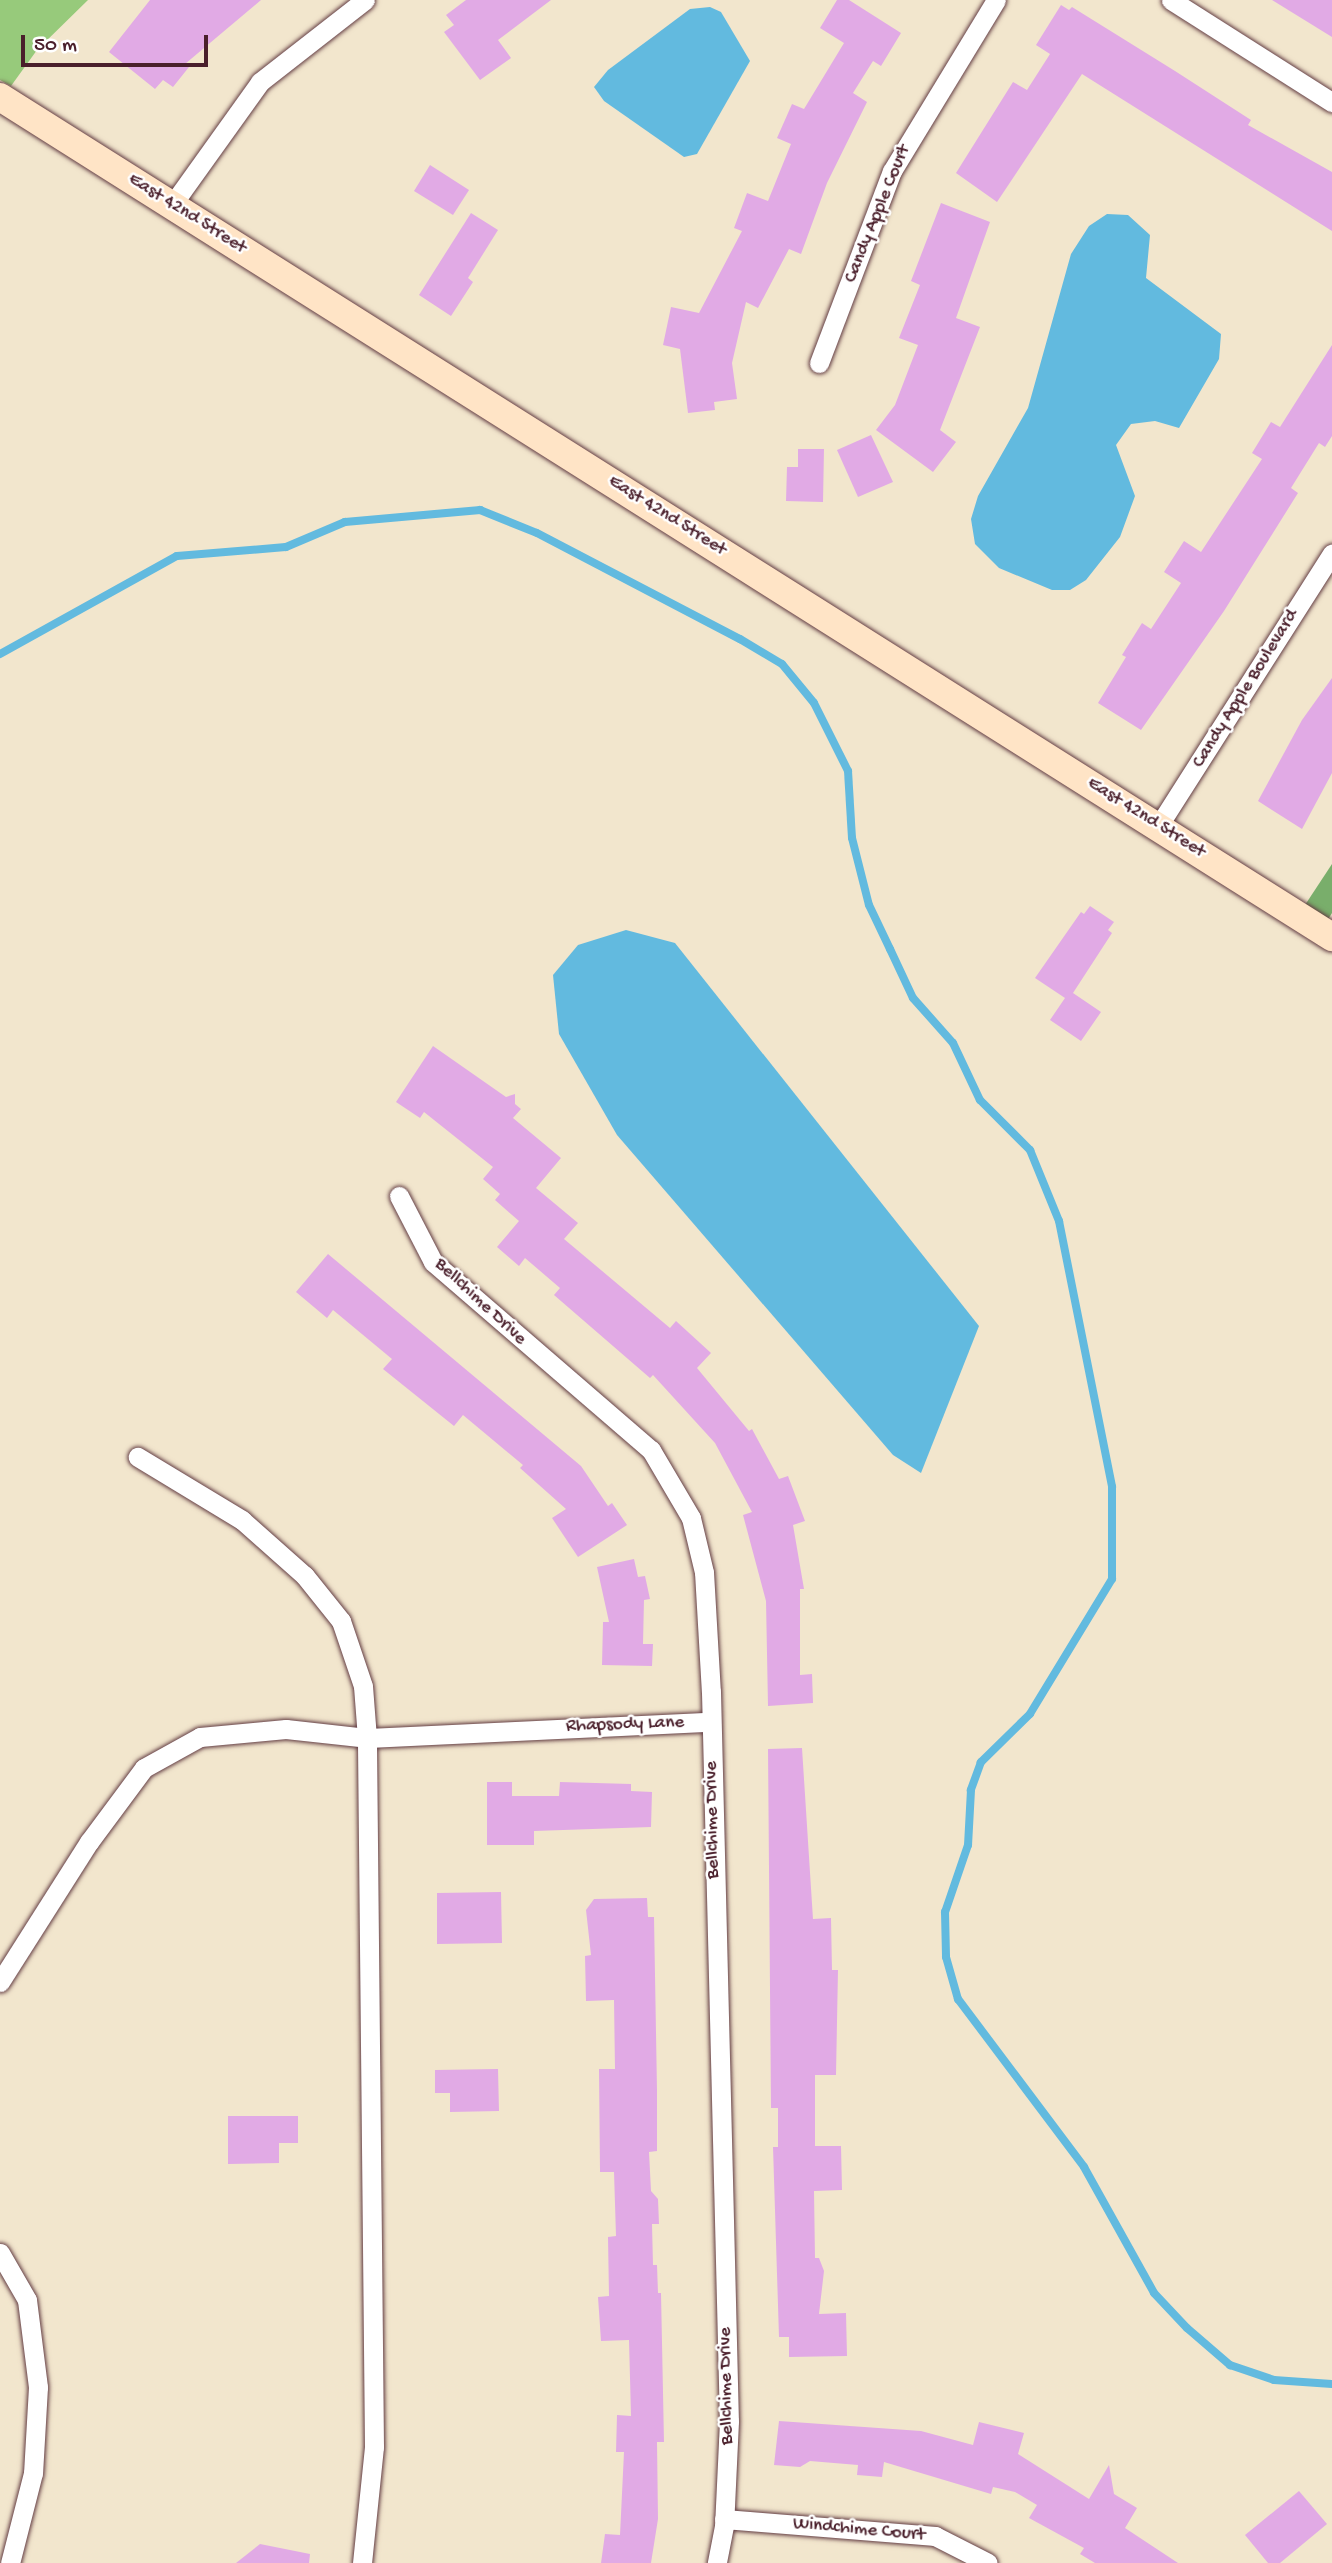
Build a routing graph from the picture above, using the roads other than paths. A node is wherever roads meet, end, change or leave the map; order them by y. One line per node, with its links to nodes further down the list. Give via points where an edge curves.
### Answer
1 (365, 0): 6 (street, via 260,82)
2 (996, 0): 7 (street, Candy Apple Court, via 892,171)
3 (1171, 0): 5 (street)
4 (0, 96): 6 (street, East 42nd Street)
5 (1332, 102)
6 (172, 205): 9 (street, East 42nd Street)
7 (819, 363)
8 (1332, 553): 9 (street, Candy Apple Boulevard)
9 (1159, 825): 10 (street, East 42nd Street)
10 (1332, 937)
11 (399, 1196): 13 (street, Bellchime Drive, via 433,1262 651,1450 685,1507 704,1572)
12 (138, 1457): 14 (street, via 242,1520 305,1576 341,1621 363,1686)
13 (712, 1722): 14 (street, Rhapsody Lane); 17 (street, Bellchime Drive, via 729,2421)
14 (367, 1738): 15 (street, Rhapsody Lane, via 286,1729 200,1737 144,1768 89,1842); 19 (street, via 374,2447)
15 (0, 1982)
16 (0, 2253): 18 (street, via 26,2300 38,2387 33,2473)
17 (724, 2519): 20 (street, Bellchime Drive); 21 (street, Windchime Court, via 935,2536)
18 (10, 2563)
19 (362, 2563)
20 (717, 2563)
21 (988, 2563)

